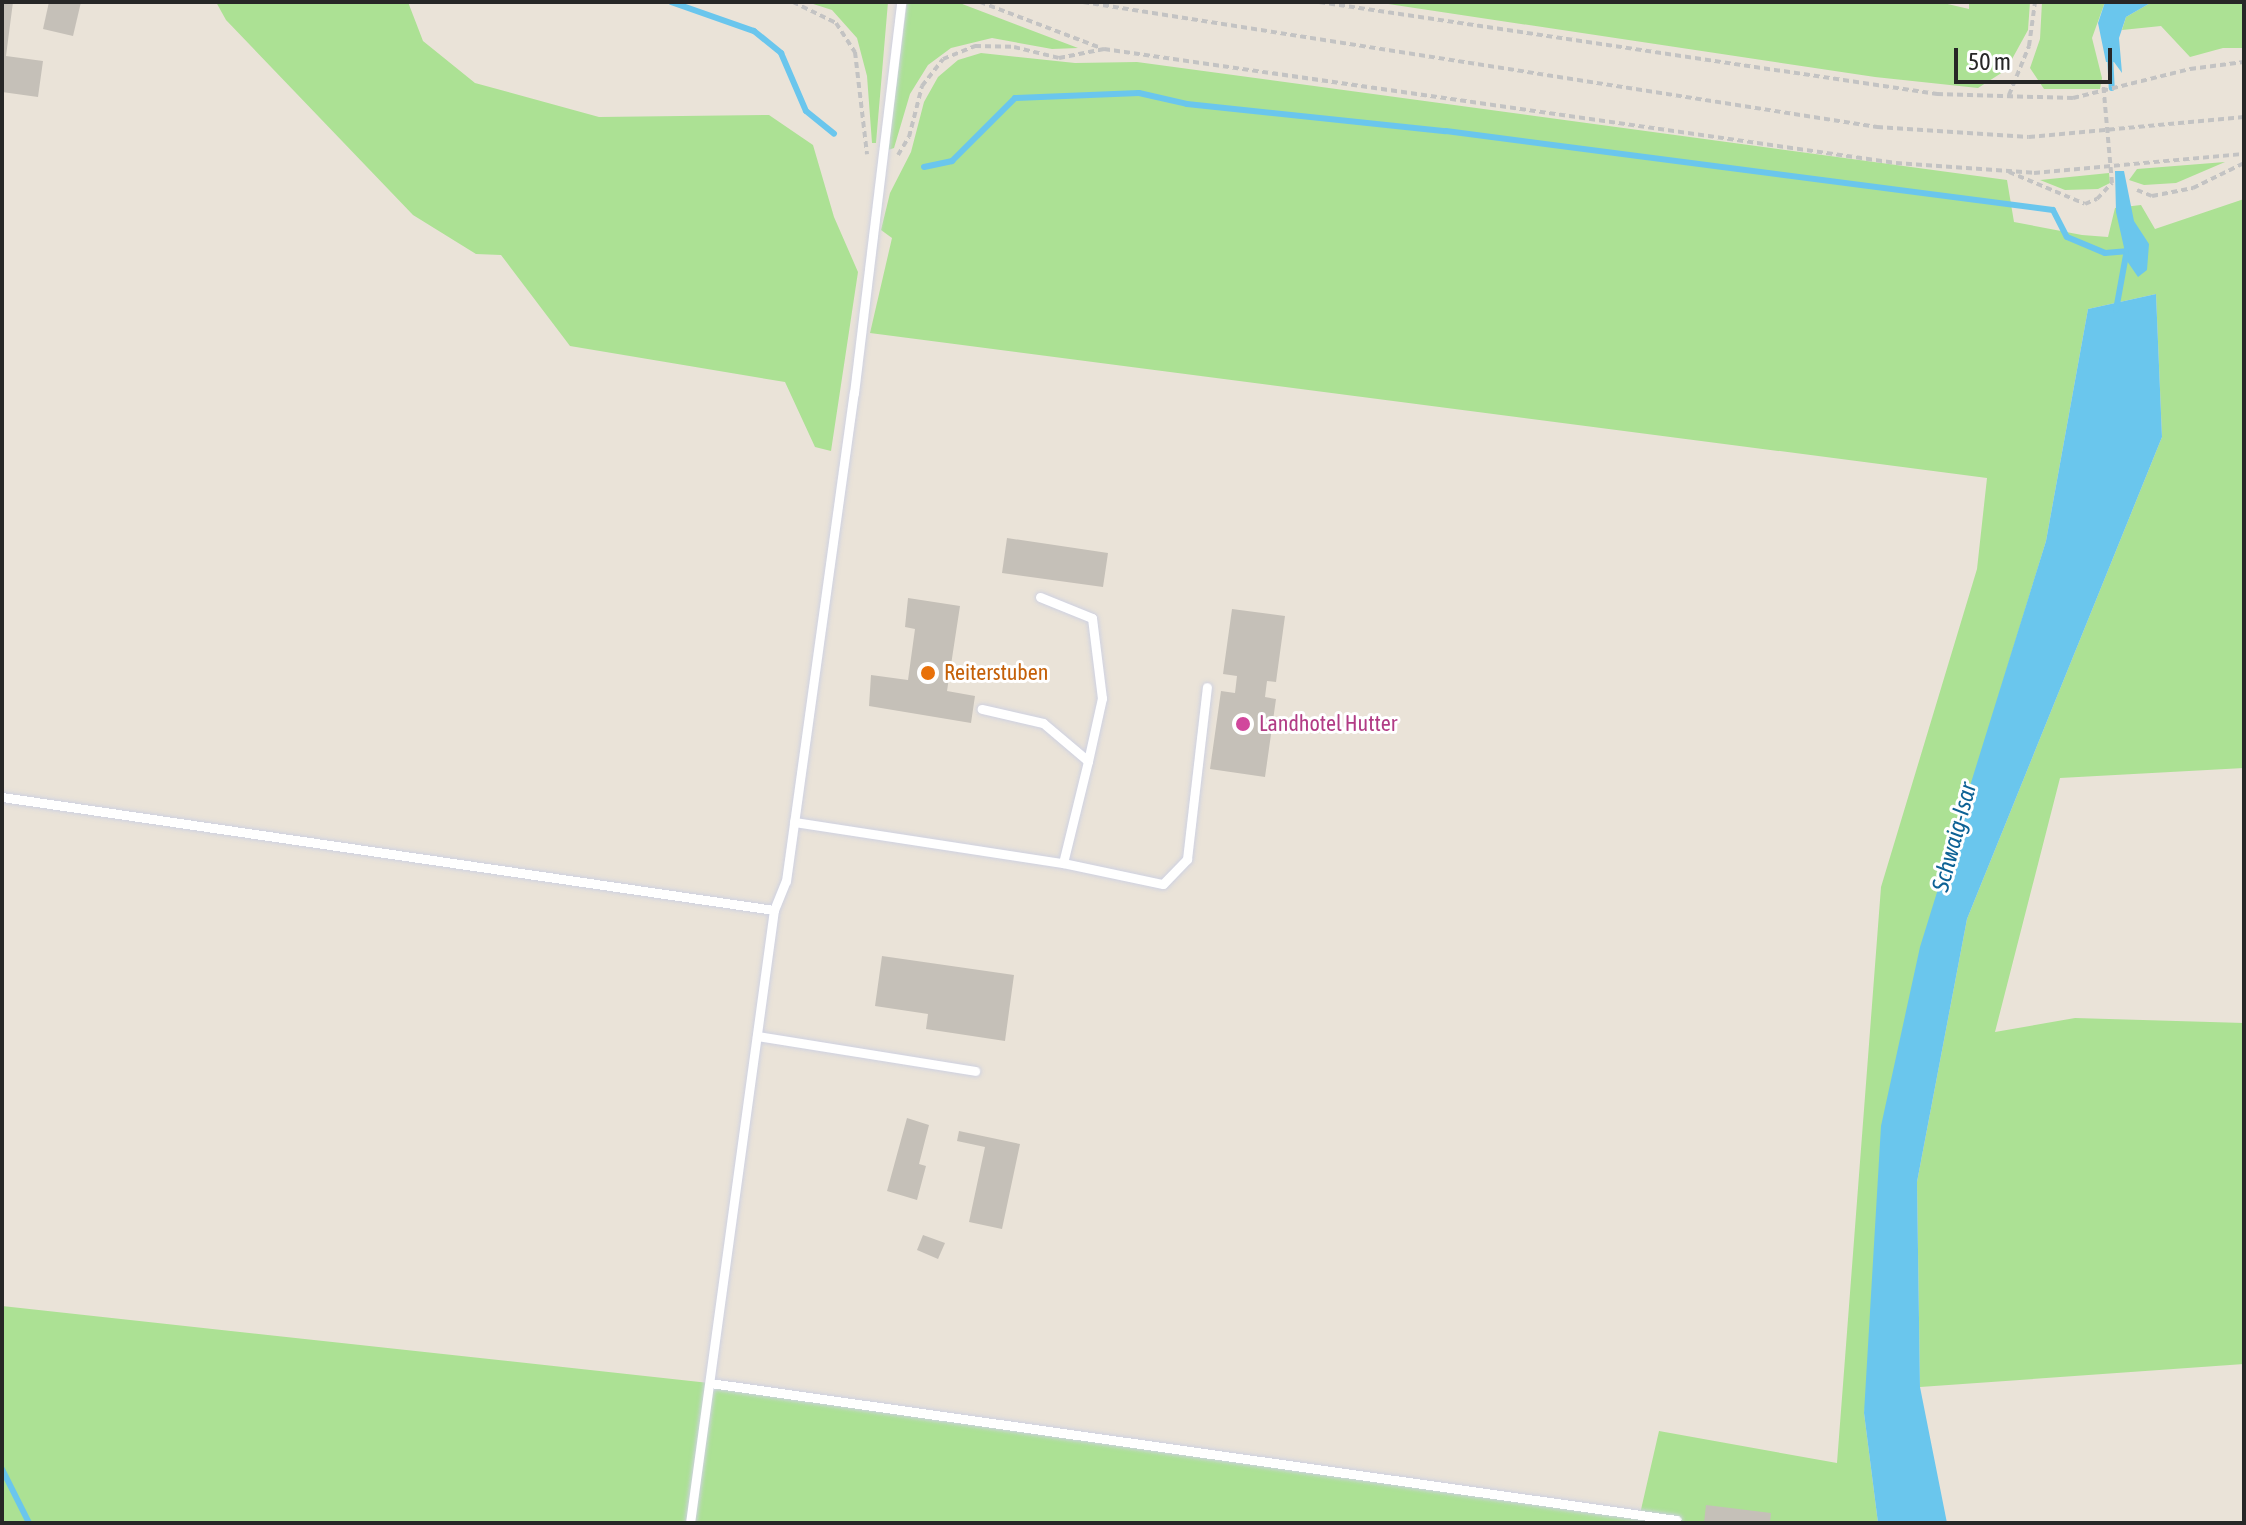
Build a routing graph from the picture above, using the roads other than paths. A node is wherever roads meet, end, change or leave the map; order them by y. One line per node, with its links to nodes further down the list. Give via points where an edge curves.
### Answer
1 (901, 2): 7 (lane)
2 (1040, 597): 5 (lane, via 1092,618 1102,698)
3 (1207, 687): 8 (lane, via 1187,859 1163,884)
4 (982, 709): 5 (lane, via 1043,723)
5 (1088, 761): 8 (lane)
6 (2, 797): 9 (lane)
7 (794, 822): 8 (lane); 9 (lane, via 786,881)
8 (1063, 863)
9 (774, 910): 10 (lane)
10 (757, 1036): 11 (lane); 12 (lane)
11 (975, 1071)
12 (710, 1383): 13 (lane); 14 (lane)
13 (1676, 1520)
14 (690, 1523)

